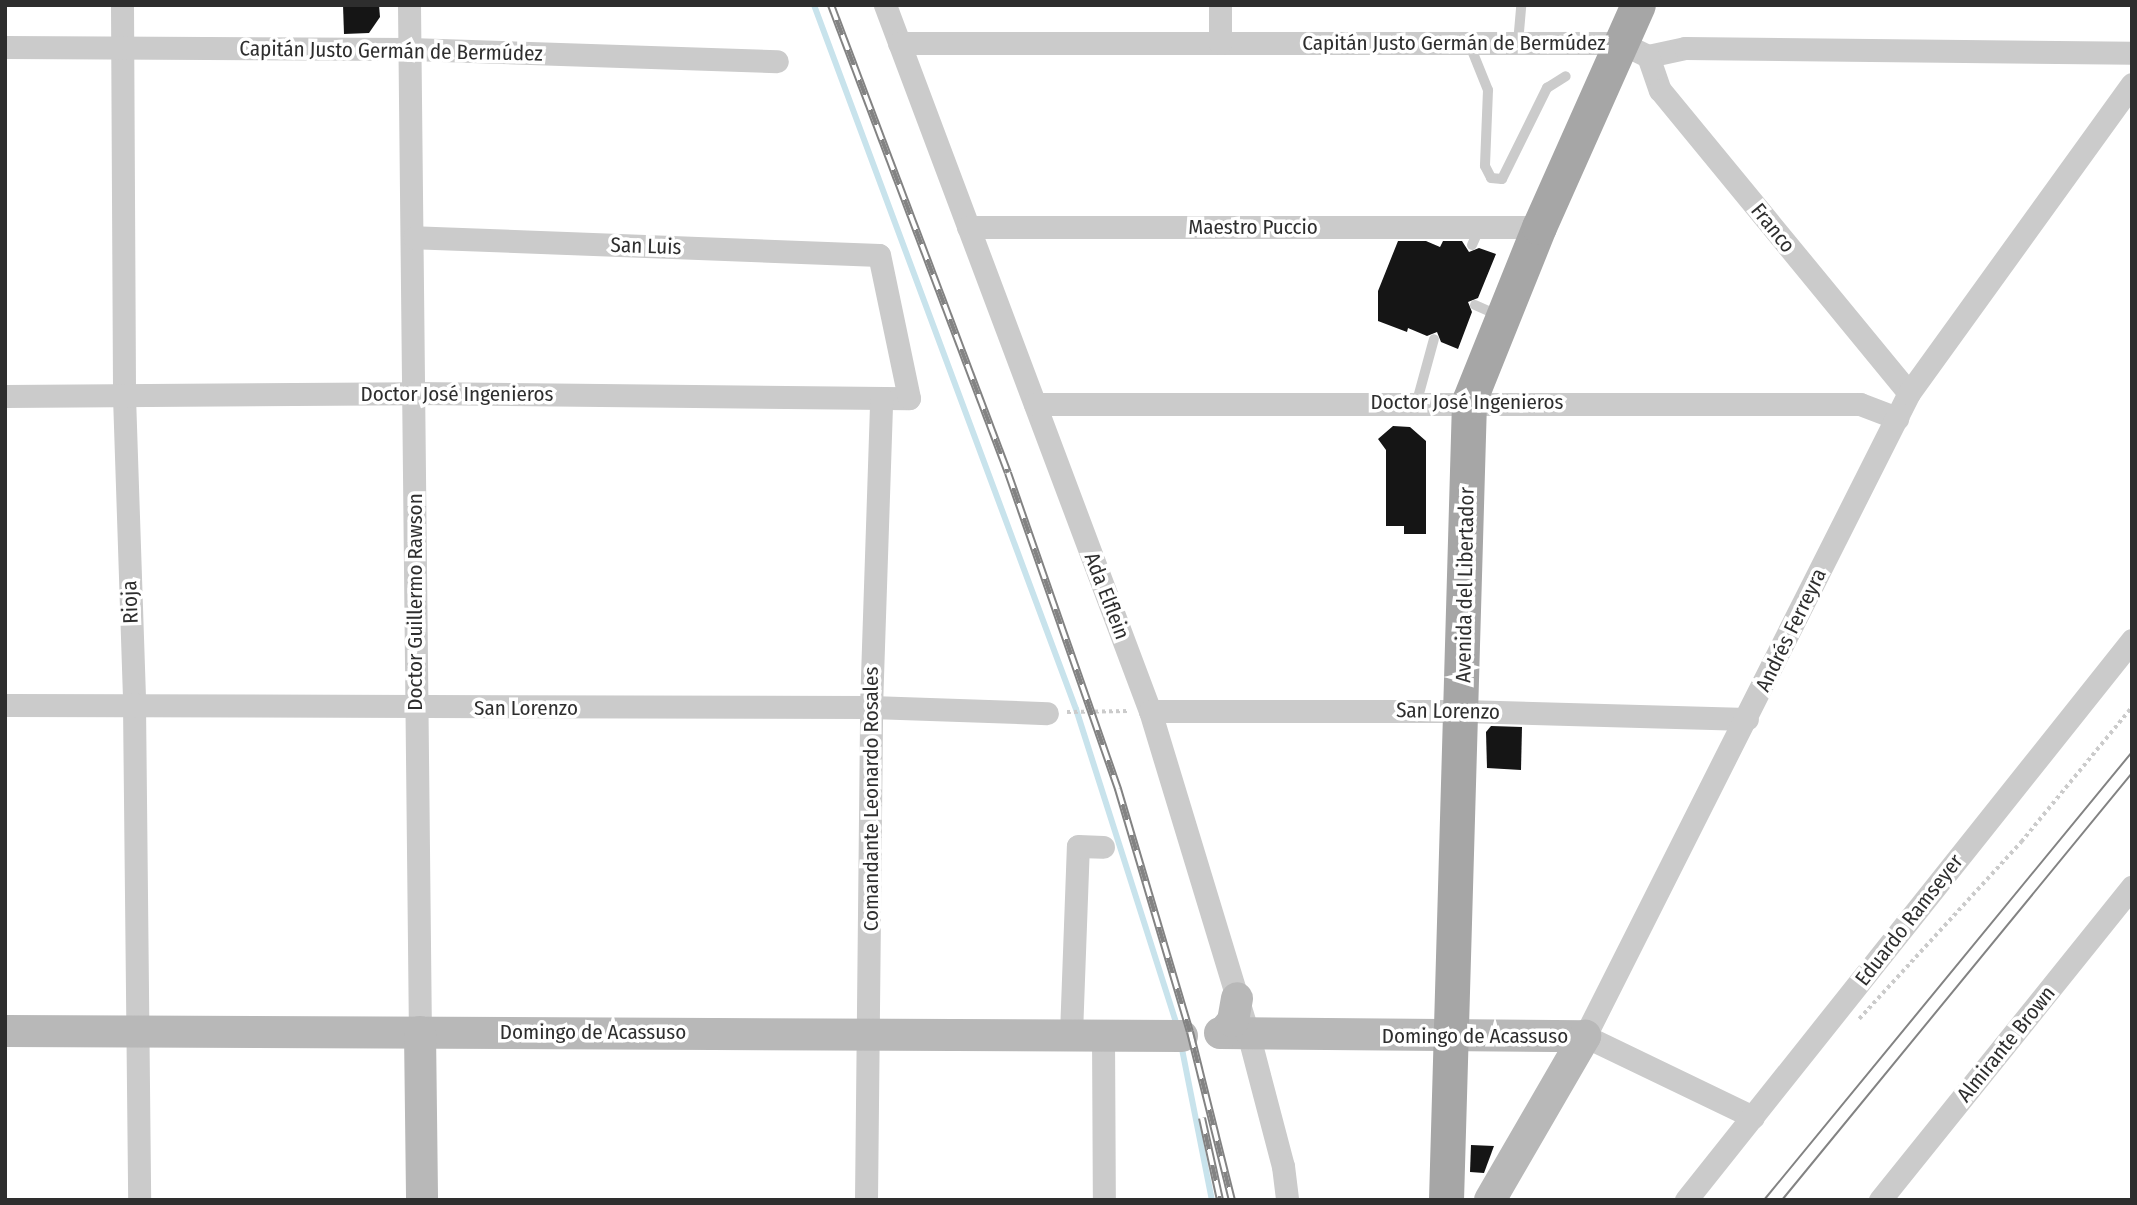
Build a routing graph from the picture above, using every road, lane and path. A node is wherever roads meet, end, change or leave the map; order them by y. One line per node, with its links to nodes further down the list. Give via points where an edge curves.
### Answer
1 (122, 5): 12 (street, Rioja)
2 (409, 5): 13 (street, Doctor Guillermo Rawson)
3 (885, 5): 7 (street, Ada Elflein)
4 (1220, 5): 8 (street)
5 (1521, 5): 10 (lane)
6 (1638, 5): 14 (main road, Avenida del Libertador)
7 (900, 43): 8 (street, Capitán Justo Germán de Bermúdez); 19 (street, Ada Elflein)
8 (1220, 43): 9 (street, Capitán Justo Germán de Bermúdez)
9 (1469, 43): 10 (street, Capitán Justo Germán de Bermúdez); 17 (lane, via 1488,90 1485,166 1491,178 1502,179 1547,88)
10 (1518, 43): 14 (street, Capitán Justo Germán de Bermúdez)
11 (5, 47): 12 (street, Capitán Justo Germán de Bermúdez)
12 (122, 47): 13 (street, Capitán Justo Germán de Bermúdez); 26 (street, Rioja)
13 (410, 49): 16 (street, Capitán Justo Germán de Bermúdez); 21 (street, Doctor Guillermo Rawson)
14 (1634, 49): 15 (street, Capitán Justo Germán de Bermúdez); 20 (main road, Avenida del Libertador); 24 (street, Franco, via 1660,90)
15 (2132, 53)
16 (777, 61)
17 (1566, 76)
18 (2132, 84): 24 (street, Andrés Ferreyra)
19 (968, 227): 20 (street, Maestro Puccio, via 1476,236); 31 (street, Ada Elflein)
20 (1539, 227): 30 (main road, Avenida del Libertador, via 1489,312)
21 (414, 237): 23 (street, Doctor Guillermo Rawson); 28 (street, San Luis, via 879,255)
22 (1434, 339): 29 (lane)
23 (415, 393): 26 (street, Doctor José Ingenieros); 27 (street, Doctor José Ingenieros); 38 (street, Doctor Guillermo Rawson)
24 (1909, 393): 32 (street, Andrés Ferreyra)
25 (5, 396): 26 (street, Doctor José Ingenieros)
26 (124, 396): 34 (street, Rioja)
27 (881, 398): 28 (street, Doctor José Ingenieros); 36 (street, Comandante Leonardo Rosales)
28 (909, 398)
29 (1417, 401): 30 (street, Doctor José Ingenieros); 31 (street, Doctor José Ingenieros)
30 (1469, 401): 32 (street, Doctor José Ingenieros, via 1860,404); 39 (main road, Avenida del Libertador)
31 (1035, 404): 40 (street, Ada Elflein)
32 (1897, 418): 42 (street, Andrés Ferreyra)
33 (2132, 640): 46 (street, Eduardo Ramseyer)
34 (134, 704): 35 (street, San Lorenzo); 38 (street, San Lorenzo); 48 (street, Rioja)
35 (5, 705)
36 (871, 707): 38 (street, San Lorenzo); 41 (street, San Lorenzo); 50 (street, Comandante Leonardo Rosales)
37 (2132, 707): 46 (path, via 2021,842 1870,1008 1849,1029)
38 (415, 709): 49 (street, Doctor Guillermo Rawson)
39 (1463, 710): 40 (street, San Lorenzo); 42 (street, San Lorenzo); 55 (main road, Avenida del Libertador)
40 (1150, 711): 41 (path); 45 (street, Ada Elflein)
41 (1047, 713)
42 (1747, 719): 54 (street, Andrés Ferreyra)
43 (1103, 847): 51 (street, via 1078,846)
44 (2132, 887): 66 (street, Almirante Brown)
45 (1237, 998): 56 (street)
46 (1826, 1024): 57 (street, Eduardo Ramseyer)
47 (5, 1031): 48 (street, Domingo de Acassuso)
48 (138, 1031): 49 (street, Domingo de Acassuso); 58 (street, Rioja)
49 (420, 1032): 50 (street, Domingo de Acassuso); 59 (street, Doctor Guillermo Rawson)
50 (870, 1033): 51 (street, Domingo de Acassuso); 60 (street, Comandante Leonardo Rosales)
51 (1071, 1034): 52 (street, Domingo de Acassuso)
52 (1103, 1035): 53 (street, Domingo de Acassuso); 61 (street)
53 (1182, 1036)
54 (1585, 1036): 55 (street, Domingo de Acassuso); 57 (street, Domingo de Acassuso); 64 (street, Andrés Ferreyra)
55 (1450, 1037): 56 (street, Domingo de Acassuso); 63 (main road, Avenida del Libertador)
56 (1236, 1039): 62 (street, via 1283,1166)
57 (1753, 1117): 65 (street, Eduardo Ramseyer)
58 (139, 1200)
59 (422, 1200)
60 (866, 1200)
61 (1104, 1200)
62 (1287, 1200)
63 (1446, 1200)
64 (1490, 1200)
65 (1686, 1200)
66 (1880, 1200)

